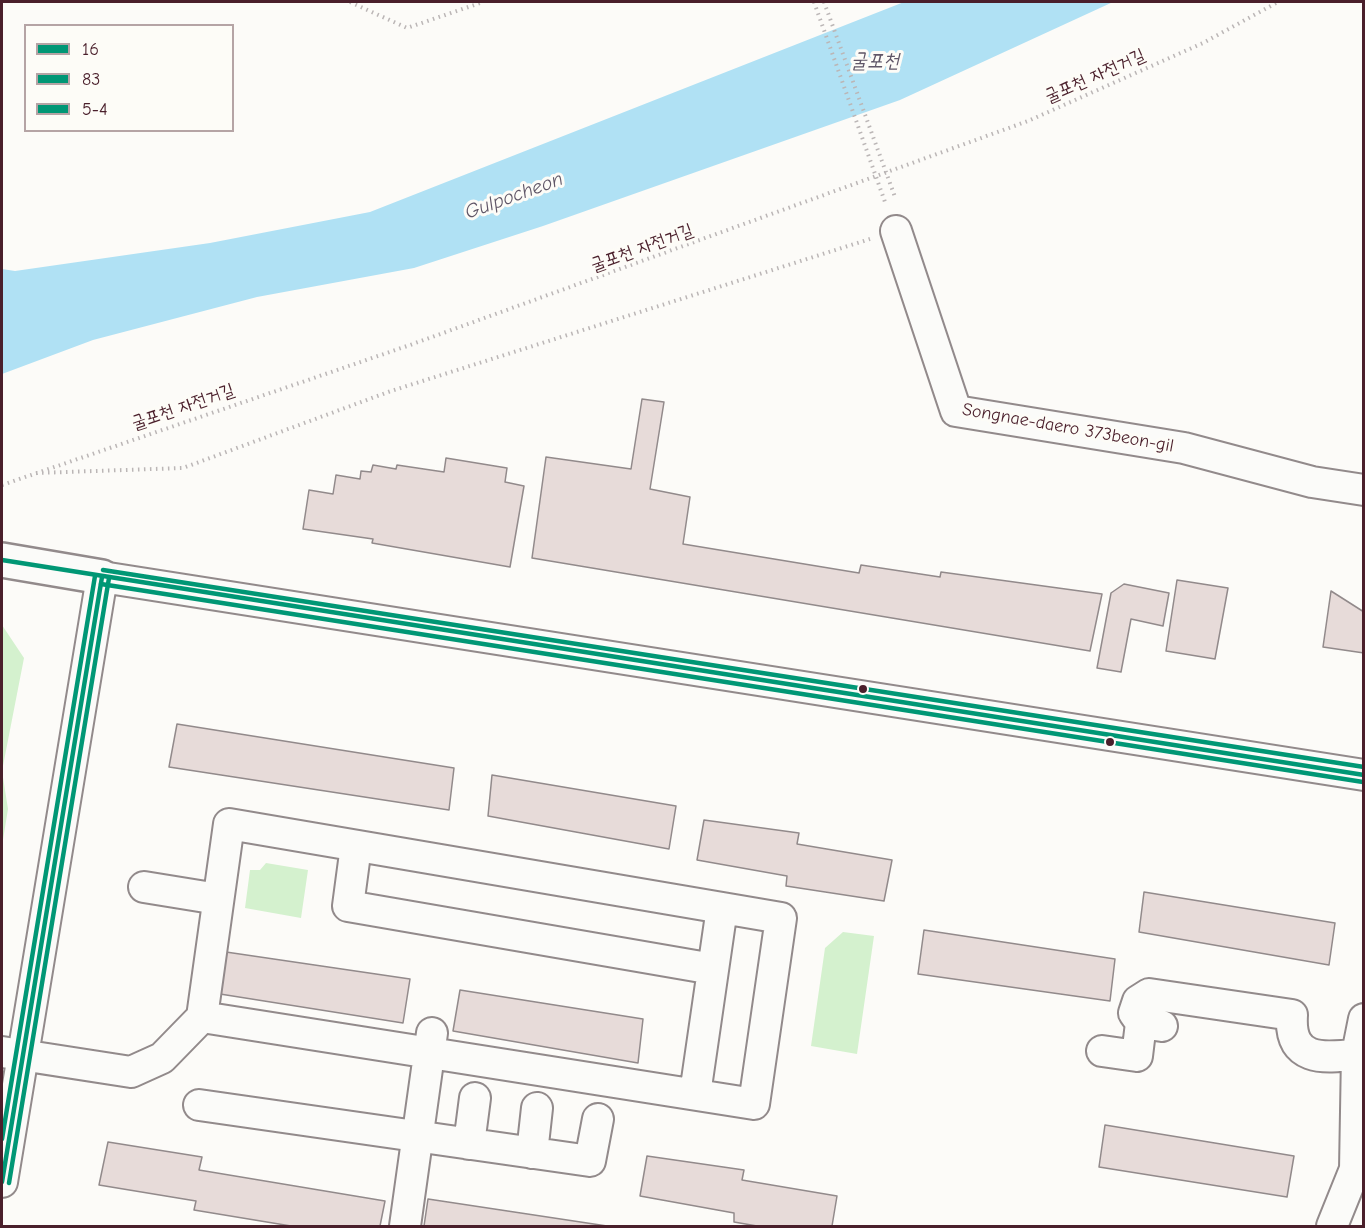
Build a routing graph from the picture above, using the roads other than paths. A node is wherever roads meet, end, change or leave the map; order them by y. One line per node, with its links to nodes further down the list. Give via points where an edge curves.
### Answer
1 (896, 231): 2 (street, Songnae-daero 373beon-gil, via 956,411 1184,448 1312,482)
2 (1364, 490)
3 (2, 560): 4 (main road)
4 (102, 577): 5 (street); 15 (street)
5 (1364, 775)
6 (356, 846): 8 (street, via 229,824); 9 (street); 10 (street, via 348,906)
7 (144, 888): 8 (street)
8 (218, 899): 11 (street)
9 (722, 908): 10 (street); 17 (street, via 781,918 754,1104)
10 (713, 969): 17 (street)
11 (202, 1017): 13 (street); 15 (street, via 162,1058 131,1072)
12 (1364, 1019): 16 (street)
13 (431, 1042): 17 (street); 22 (street)
14 (1102, 1051): 16 (street, via 1137,1056 1151,1025 1134,1013 1138,1001 1149,994 1292,1015 1295,1043 1306,1053 1332,1058)
15 (12, 1054): 26 (street)
16 (1358, 1054): 25 (street)
17 (695, 1094)
18 (475, 1098): 23 (street)
19 (199, 1106): 22 (street)
20 (537, 1108): 24 (street)
21 (598, 1119): 24 (street, via 590,1161)
22 (418, 1137): 23 (street); 27 (street)
23 (469, 1144): 24 (street)
24 (532, 1153)
25 (1359, 1170): 28 (street)
26 (2, 1182)
27 (405, 1227)
28 (1332, 1227)

